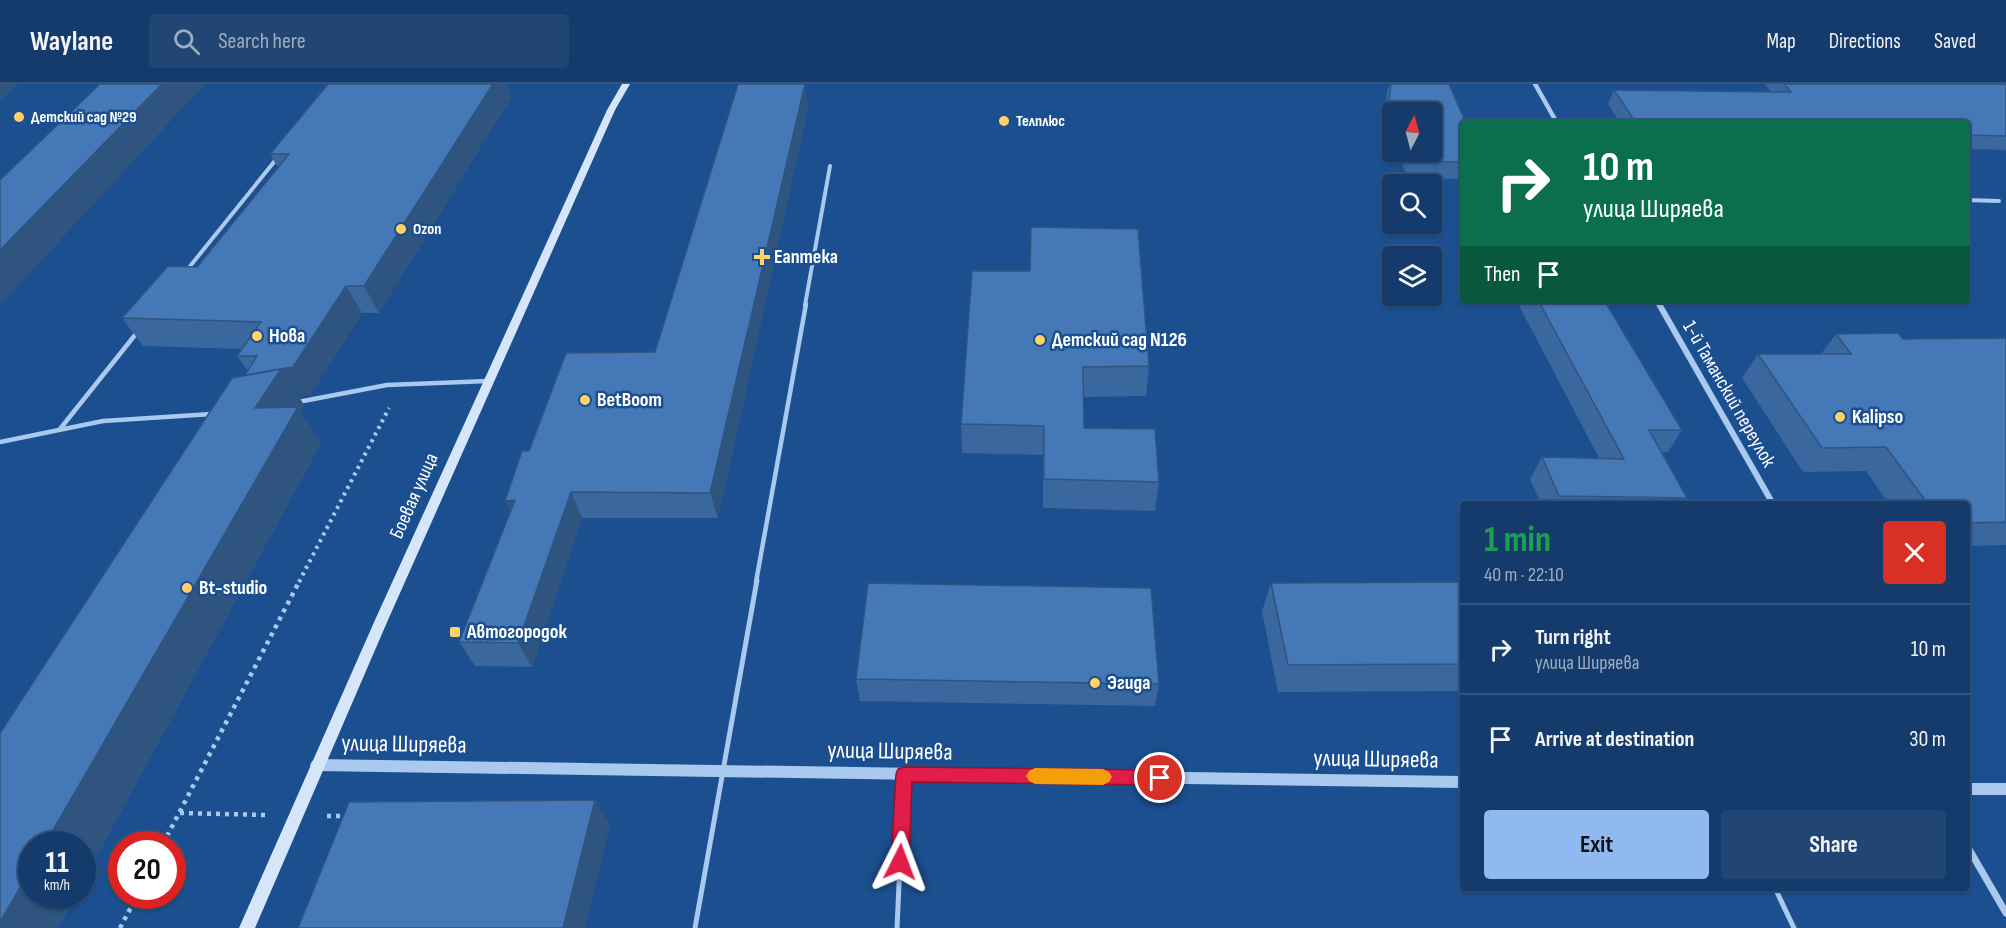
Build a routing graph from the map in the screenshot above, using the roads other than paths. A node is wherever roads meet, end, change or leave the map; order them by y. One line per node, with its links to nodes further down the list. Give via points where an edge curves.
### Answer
1 (626, 84): 11 (main road, Боевая улица)
2 (1535, 84): 3 (street)
3 (1555, 120)
4 (284, 149): 8 (lane)
5 (830, 166): 18 (lane)
6 (1970, 200): 7 (lane)
7 (1999, 201)
8 (180, 280)
9 (1659, 303): 16 (street, 1-й Таманский переулок)
10 (142, 326): 14 (lane)
11 (489, 381): 12 (lane, via 402,385); 17 (main road, Боевая улица)
12 (289, 403)
13 (221, 413): 14 (lane, via 103,421)
14 (60, 429): 15 (lane)
15 (0, 442)
16 (1771, 501)
17 (316, 765): 18 (street, улица Ширяева); 26 (main road, Боевая улица)
18 (721, 772): 19 (street, улица Ширяева); 27 (lane)
19 (904, 774): 20 (street, улица Ширяева); 28 (lane)
20 (1460, 782)
21 (1970, 789): 22 (street)
22 (2006, 789)
23 (1970, 851): 25 (street)
24 (1776, 891): 29 (lane)
25 (2006, 913)
26 (247, 928)
27 (695, 928)
28 (897, 928)
29 (1794, 928)

